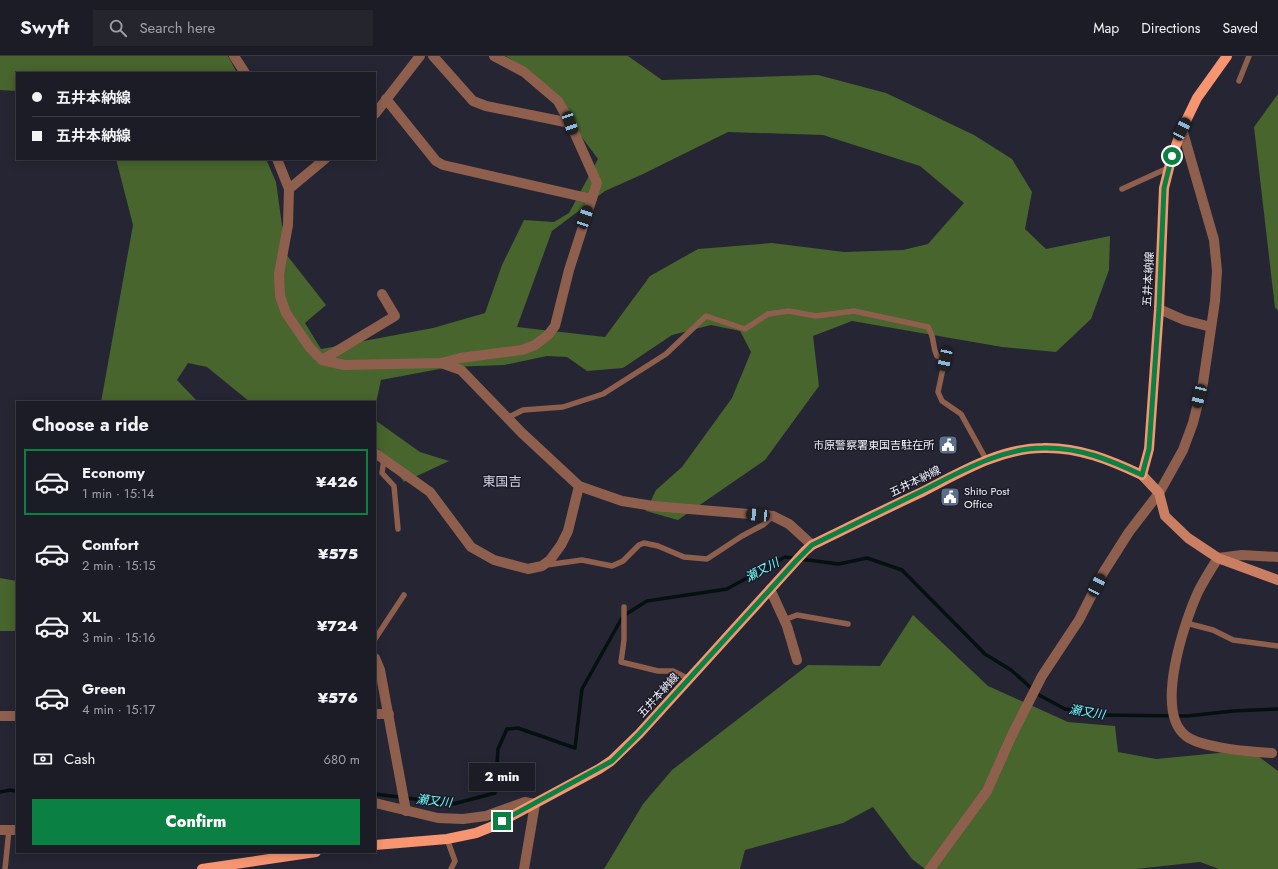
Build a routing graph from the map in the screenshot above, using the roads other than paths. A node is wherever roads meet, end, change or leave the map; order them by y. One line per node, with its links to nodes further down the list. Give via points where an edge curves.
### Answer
1 (234, 56): 7 (street)
2 (420, 56): 9 (street)
3 (433, 56): 11 (street, via 473,101 486,106)
4 (494, 56): 11 (street, via 524,72 558,101)
5 (1227, 56): 12 (main road, 五井本納線, via 1197,98)
6 (1249, 56): 8 (lane)
7 (244, 72)
8 (1238, 81)
9 (386, 99): 10 (street); 18 (street, via 436,161 443,165)
10 (376, 113)
11 (570, 123): 18 (street, via 597,183)
12 (1182, 129): 15 (main road, 五井本納線); 21 (street, via 1214,240 1217,271)
13 (277, 160): 16 (street)
14 (324, 160): 16 (street)
15 (1168, 168): 17 (lane); 20 (main road, 五井本納線, via 1164,188)
16 (289, 189): 22 (street, via 288,225 278,274 280,296 286,313 310,348)
17 (1122, 189)
18 (592, 199): 23 (street, via 571,263 555,326 548,335 535,345 522,350)
19 (382, 294): 22 (street, via 395,316)
20 (1159, 308): 21 (street, via 1184,320); 27 (main road, 五井本納線, via 1149,449)
21 (1211, 327): 29 (street, via 1203,383 1192,423 1183,450)
22 (322, 360): 23 (street, via 344,365)
23 (441, 362): 24 (street, via 461,370)
24 (507, 418): 26 (lane, via 523,410 563,407 603,394 666,354 706,316 745,329 768,314 789,311 816,316 854,311 928,327 934,336 936,356 945,359 938,392 942,401 961,414); 28 (street)
25 (379, 455): 31 (lane, via 382,473 394,486); 35 (street, via 430,492 471,547 494,560 511,565 528,568)
26 (987, 461): 27 (main road, 五井本納線, via 1021,450 1059,448 1094,455); 32 (main road, 五井本納線)
27 (1142, 475): 29 (main road)
28 (579, 486): 30 (street, via 622,501 654,506); 35 (street, via 568,531 550,560)
29 (1160, 494): 34 (main road, via 1165,516 1188,538); 64 (street, via 1129,532 1110,561 1079,620 1042,676 987,791)
30 (773, 516): 32 (street, via 789,524); 35 (lane, via 763,525 707,559 684,557 644,543 623,561 612,566 582,560)
31 (398, 529)
32 (812, 545): 37 (main road, 五井本納線)
33 (1278, 557): 34 (street, via 1242,555)
34 (1218, 558): 36 (main road); 41 (street, via 1198,593)
35 (542, 566)
36 (1278, 580)
37 (770, 589): 40 (street); 47 (main road, 五井本納線)
38 (404, 595): 43 (lane)
39 (624, 607): 47 (lane, via 621,662 658,672 673,671)
40 (784, 620): 42 (lane, via 797,615); 46 (street)
41 (1186, 623): 44 (lane, via 1212,630 1233,640); 52 (street, via 1171,693 1173,717 1185,736 1200,743)
42 (848, 624)
43 (376, 637)
44 (1278, 646)
45 (376, 660): 49 (street)
46 (798, 660)
47 (688, 680): 54 (main road, 五井本納線, via 612,761)
48 (376, 714): 49 (street)
49 (389, 714): 55 (street)
50 (0, 716): 51 (street)
51 (16, 716)
52 (1272, 753)
53 (376, 803): 55 (street)
54 (535, 804): 55 (street, via 525,802 486,816 463,819 438,818); 57 (main road, 五井本納線, via 476,833); 63 (street)
55 (406, 811)
56 (9, 830): 60 (lane)
57 (447, 839): 58 (main road, 五井本納線); 62 (lane, via 454,861)
58 (376, 845)
59 (309, 853): 61 (main road)
60 (5, 869)
61 (202, 869)
62 (452, 869)
63 (524, 869)
64 (930, 869)

